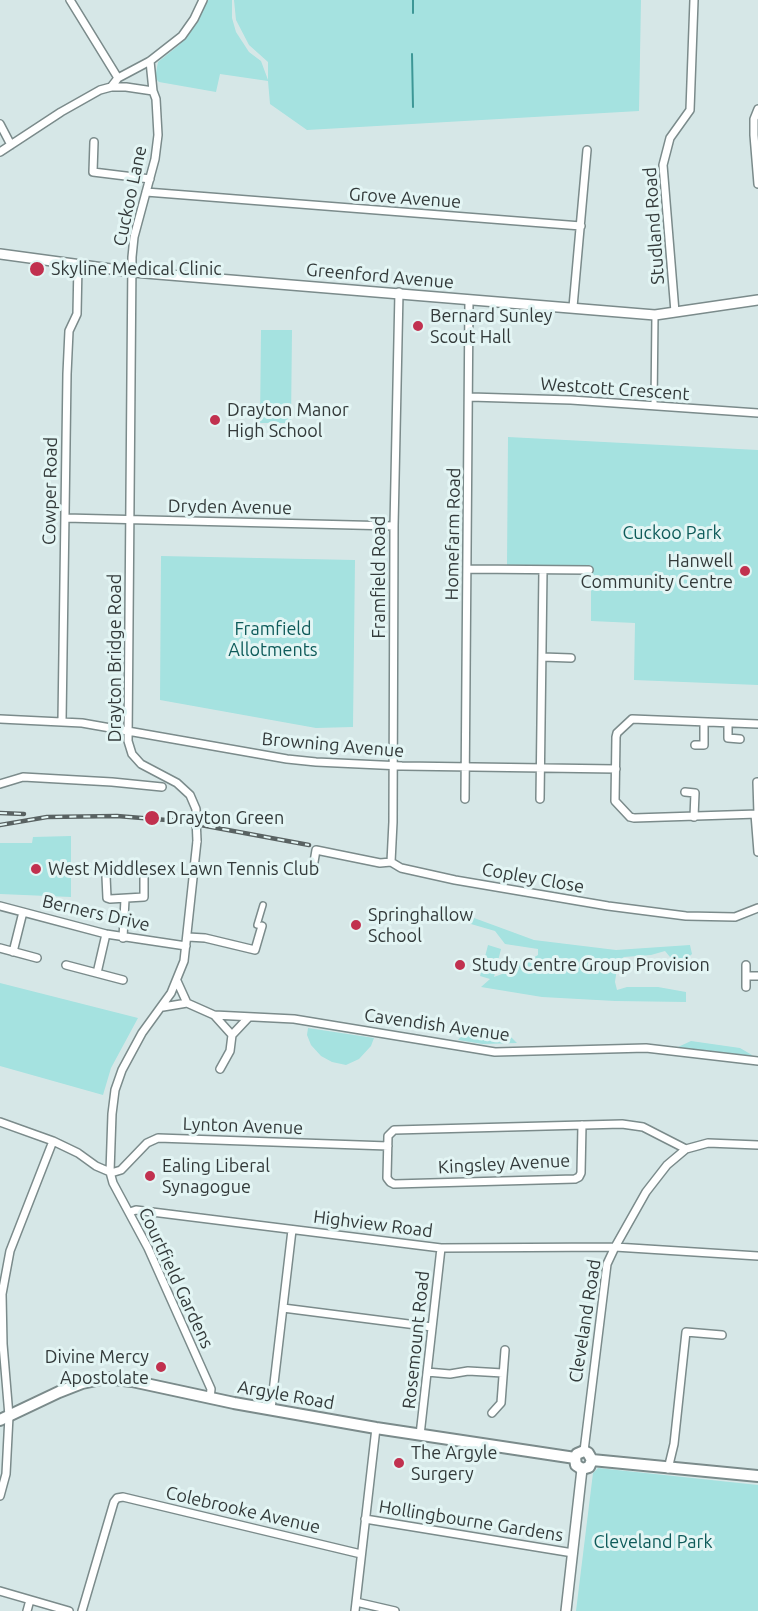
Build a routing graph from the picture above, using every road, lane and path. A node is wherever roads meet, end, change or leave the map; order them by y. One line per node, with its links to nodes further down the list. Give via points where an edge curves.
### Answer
1 (70, 0): 5 (street)
2 (203, 0): 4 (street, via 182,36)
3 (694, 0): 25 (street, Studland Road, via 690,110 670,138 663,165)
4 (150, 61): 5 (street); 7 (street, Cuckoo Lane)
5 (118, 78): 6 (street)
6 (111, 87): 7 (street); 11 (street, via 61,112)
7 (153, 92): 14 (street, Cuckoo Lane, via 158,135)
8 (758, 109): 15 (street, via 754,135)
9 (0, 124): 11 (street)
10 (94, 142): 14 (street, via 93,172)
11 (11, 145): 13 (street)
12 (587, 150): 17 (street)
13 (0, 152)
14 (150, 179): 16 (street, Cuckoo Lane)
15 (758, 184)
16 (146, 192): 17 (street, Grove Avenue); 20 (street, Cuckoo Lane, via 134,237)
17 (581, 226): 24 (street)
18 (0, 254): 19 (street, Greenford Avenue)
19 (78, 264): 20 (street, Greenford Avenue); 30 (street, Cowper Road, via 77,314 69,331)
20 (133, 272): 21 (street, Greenford Avenue); 31 (street, Drayton Bridge Road)
21 (399, 292): 22 (street, Greenford Avenue); 32 (street, Framfield Road)
22 (469, 300): 24 (street, Greenford Avenue); 27 (street, Homefarm Road)
23 (758, 300): 25 (street, Greenford Avenue)
24 (573, 307): 26 (street, Greenford Avenue)
25 (675, 312): 26 (street, Greenford Avenue)
26 (655, 315): 28 (street)
27 (470, 397): 28 (street, Westcott Crescent); 33 (street, Homefarm Road)
28 (654, 406): 29 (street, Westcott Crescent)
29 (758, 413)
30 (65, 518): 31 (street, Dryden Avenue); 39 (street, Cowper Road)
31 (130, 520): 32 (street, Dryden Avenue); 43 (street, Drayton Bridge Road)
32 (394, 526): 46 (street, Framfield Road)
33 (468, 569): 34 (street); 47 (street, Homefarm Road)
34 (543, 570): 35 (street); 36 (street)
35 (589, 570)
36 (542, 657): 37 (street); 48 (street)
37 (571, 658)
38 (0, 719): 39 (street, Browning Avenue)
39 (62, 721): 43 (street, Browning Avenue)
40 (704, 723): 41 (street); 45 (street, via 704,745); 49 (street, via 632,719 617,733)
41 (728, 724): 42 (street); 44 (street, via 728,738)
42 (758, 724)
43 (127, 731): 46 (street, Browning Avenue, via 286,759); 68 (street, Drayton Bridge Road, bridge, via 136,760 181,786 194,803 197,840)
44 (740, 739)
45 (695, 745)
46 (393, 764): 47 (street, Browning Avenue); 60 (street, Framfield Road)
47 (465, 767): 48 (street, Browning Avenue); 54 (street)
48 (541, 768): 49 (street, Browning Avenue); 55 (street)
49 (616, 769): 57 (street, via 615,801 630,817)
50 (757, 782): 56 (street)
51 (0, 784): 52 (street, via 22,777)
52 (162, 787)
53 (685, 792): 57 (street, via 695,793)
54 (465, 799)
55 (540, 799)
56 (757, 814): 57 (street); 58 (street)
57 (694, 817)
58 (758, 852)
59 (314, 862): 60 (street, Copley Close, via 316,850)
60 (391, 862): 64 (street, Copley Close, via 401,868 455,880 675,915 735,917)
61 (125, 899): 61 (street, via 107,898 106,872 144,872 144,897); 69 (street)
62 (263, 905): 66 (street, via 257,925)
63 (0, 906): 65 (street, Berners Drive)
64 (758, 908)
65 (23, 912): 67 (street, Berners Drive); 72 (street)
66 (262, 927): 68 (street, via 255,950)
67 (106, 934): 69 (street, Berners Drive); 76 (street)
68 (188, 937): 70 (street, Drayton Bridge Road)
69 (123, 938): 70 (street, Berners Drive)
70 (186, 946): 80 (street, Drayton Bridge Road)
71 (0, 948): 72 (street)
72 (13, 952): 73 (street)
73 (37, 958)
74 (66, 965): 76 (street)
75 (746, 965): 77 (street)
76 (97, 973): 79 (street)
77 (746, 976): 78 (street); 81 (street)
78 (758, 976)
79 (123, 980)
80 (177, 981): 82 (street); 83 (street, Drayton Bridge Road)
81 (746, 987)
82 (188, 1003): 83 (street); 84 (street, Cavendish Avenue)
83 (163, 1006): 95 (street, Drayton Bridge Road, via 142,1033 115,1090)
84 (214, 1015): 85 (street, Cavendish Avenue); 86 (street)
85 (248, 1018): 86 (street); 87 (street, Cavendish Avenue, via 294,1019 495,1052 646,1048)
86 (232, 1035): 88 (street, via 230,1051)
87 (758, 1061)
88 (220, 1069)
89 (0, 1122): 91 (street)
90 (582, 1125): 93 (street, Kingsley Avenue, via 394,1130 388,1136); 93 (street, Kingsley Avenue, via 581,1173 575,1179 394,1184 387,1178); 94 (street, via 644,1127)
91 (53, 1141): 95 (street); 104 (street, via 10,1251 2,1294)
92 (758, 1145): 94 (street, Cleveland Road, via 708,1143)
93 (388, 1146): 95 (street, Lynton Avenue, via 158,1138 147,1143 120,1170)
94 (686, 1149): 98 (street, Cleveland Road, via 666,1165 646,1192)
95 (111, 1172): 96 (street, Courtfield Gardens)
96 (130, 1212): 97 (street, Highview Road); 108 (street, Courtfield Gardens, via 211,1389)
97 (292, 1230): 99 (street, Highview Road); 101 (street)
98 (615, 1247): 99 (street, Highview Road); 100 (street, Highview Road); 114 (street, Cleveland Road, via 607,1264)
99 (441, 1248): 102 (street, Rosemount Road)
100 (758, 1256)
101 (283, 1308): 102 (street); 109 (street)
102 (432, 1327): 106 (street, Rosemount Road)
103 (722, 1335): 117 (street, via 686,1332)
104 (1, 1344): 111 (street)
105 (505, 1350): 107 (street)
106 (428, 1372): 107 (street); 113 (street, Rosemount Road)
107 (503, 1373): 110 (street, via 501,1403)
108 (210, 1398): 109 (main road, Argyle Road); 111 (main road, Argyle Road, via 132,1380 101,1378 59,1392)
109 (272, 1409): 112 (main road, Argyle Road)
110 (492, 1413)
111 (4, 1418): 119 (street, via 6,1474)
112 (376, 1428): 113 (main road, Argyle Road); 120 (street)
113 (420, 1435): 115 (main road, Argyle Road)
114 (588, 1456): 115 (main road, via 577,1454); 116 (main road, via 588,1467); 117 (main road)
115 (574, 1458): 116 (main road)
116 (582, 1469): 121 (street)
117 (668, 1469): 118 (main road)
118 (758, 1476)
119 (0, 1496)
120 (365, 1520): 121 (street, Hollingbourne Gardens); 122 (street)
121 (573, 1553): 131 (street)
122 (361, 1554): 125 (street); 128 (street, Colebrooke Avenue, via 117,1498)
123 (0, 1591): 124 (street)
124 (30, 1600): 126 (street); 127 (street)
125 (356, 1602): 129 (street); 130 (street)
126 (27, 1611)
127 (69, 1611)
128 (82, 1611)
129 (355, 1611)
130 (395, 1611)
131 (566, 1611)

